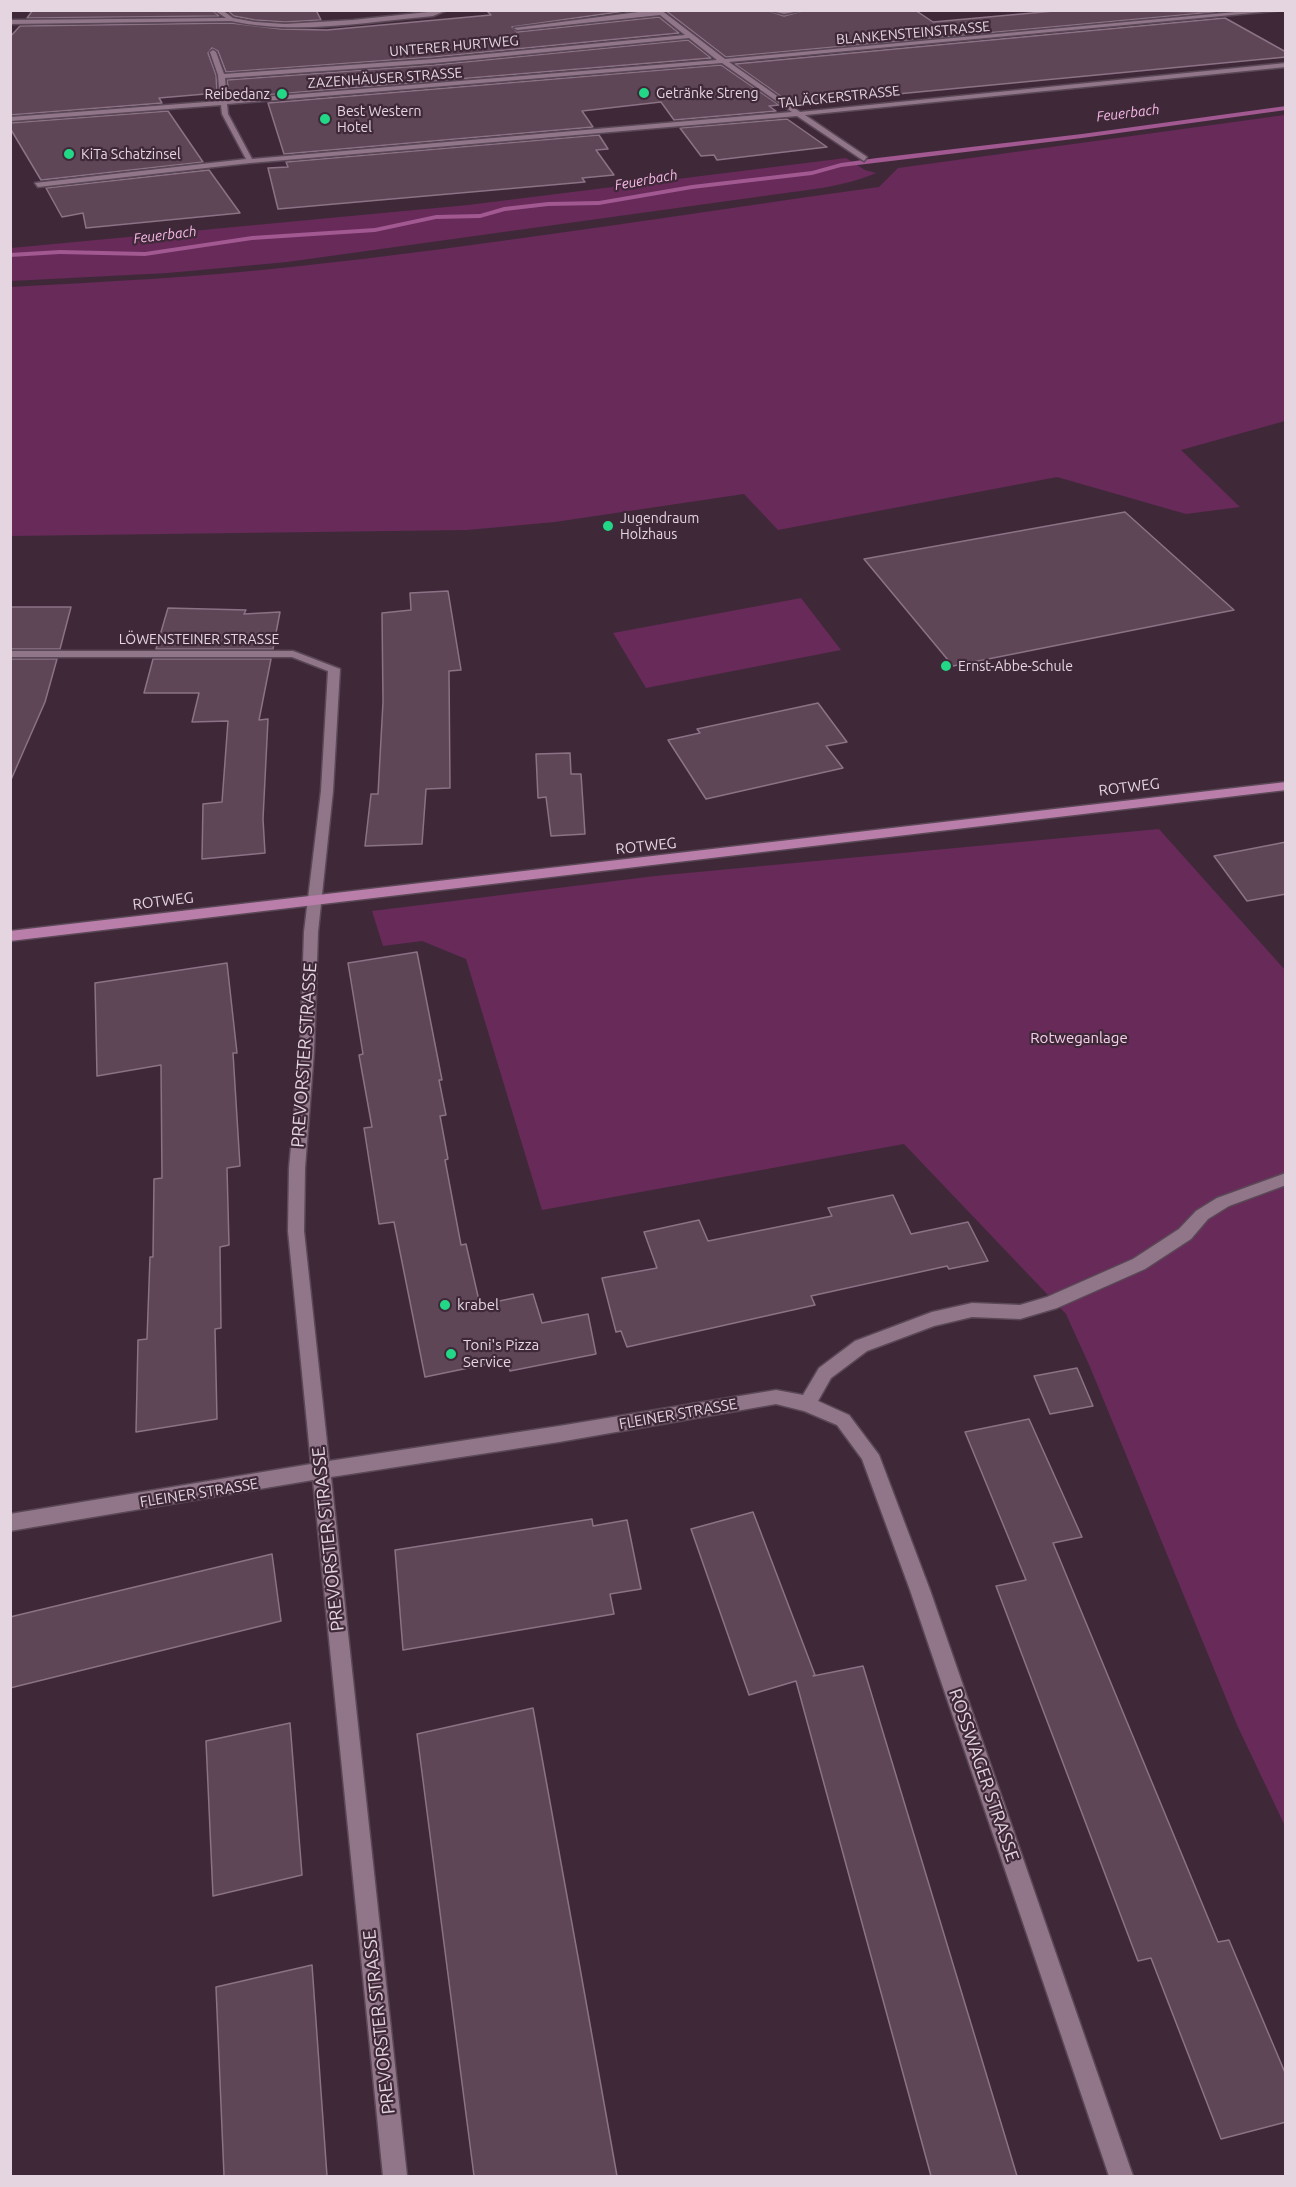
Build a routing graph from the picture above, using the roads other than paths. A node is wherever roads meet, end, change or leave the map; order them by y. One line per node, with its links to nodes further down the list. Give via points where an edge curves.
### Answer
1 (217, 10): 7 (street)
2 (444, 10): 7 (street, via 282,27)
3 (771, 10): 4 (street)
4 (801, 10)
5 (1282, 10): 12 (street, BLANKENSTEINSTRASSE)
6 (658, 12): 9 (street); 10 (street)
7 (228, 20): 8 (street)
8 (10, 22)
9 (518, 28)
10 (688, 36): 12 (street); 14 (street, UNTERER HURTWEG, via 434,61)
11 (213, 52): 14 (street)
12 (725, 62): 15 (street, ZAZENHÄUSER STRASSE); 16 (street)
13 (1286, 65): 16 (street, TALÄCKERSTRASSE)
14 (221, 76): 15 (street)
15 (223, 102): 17 (street, ZAZENHÄUSER STRASSE); 19 (street, via 225,114)
16 (796, 114): 18 (street); 19 (street, TALÄCKERSTRASSE)
17 (10, 119)
18 (864, 159)
19 (250, 161): 20 (street, TALÄCKERSTRASSE)
20 (38, 185)
21 (10, 654): 23 (street, LÖWENSTEINER STRASSE, via 293,654 334,669 327,791)
22 (1286, 786): 23 (main road, ROTWEG)
23 (314, 900): 24 (main road, ROTWEG); 27 (street, PREVORSTER STRASSE, via 296,1231)
24 (10, 936)
25 (1286, 1179): 26 (street, via 1223,1202 1202,1215 1185,1234 1139,1264 1051,1303 1020,1312 972,1310 932,1318 861,1346 825,1373)
26 (807, 1404): 27 (street, FLEINER STRASSE, via 776,1397); 30 (street, ROSSWAGER STRASSE, via 843,1420 870,1455)
27 (321, 1472): 28 (street, FLEINER STRASSE); 29 (street, PREVORSTER STRASSE)
28 (10, 1523)
29 (395, 2176)
30 (1121, 2176)

